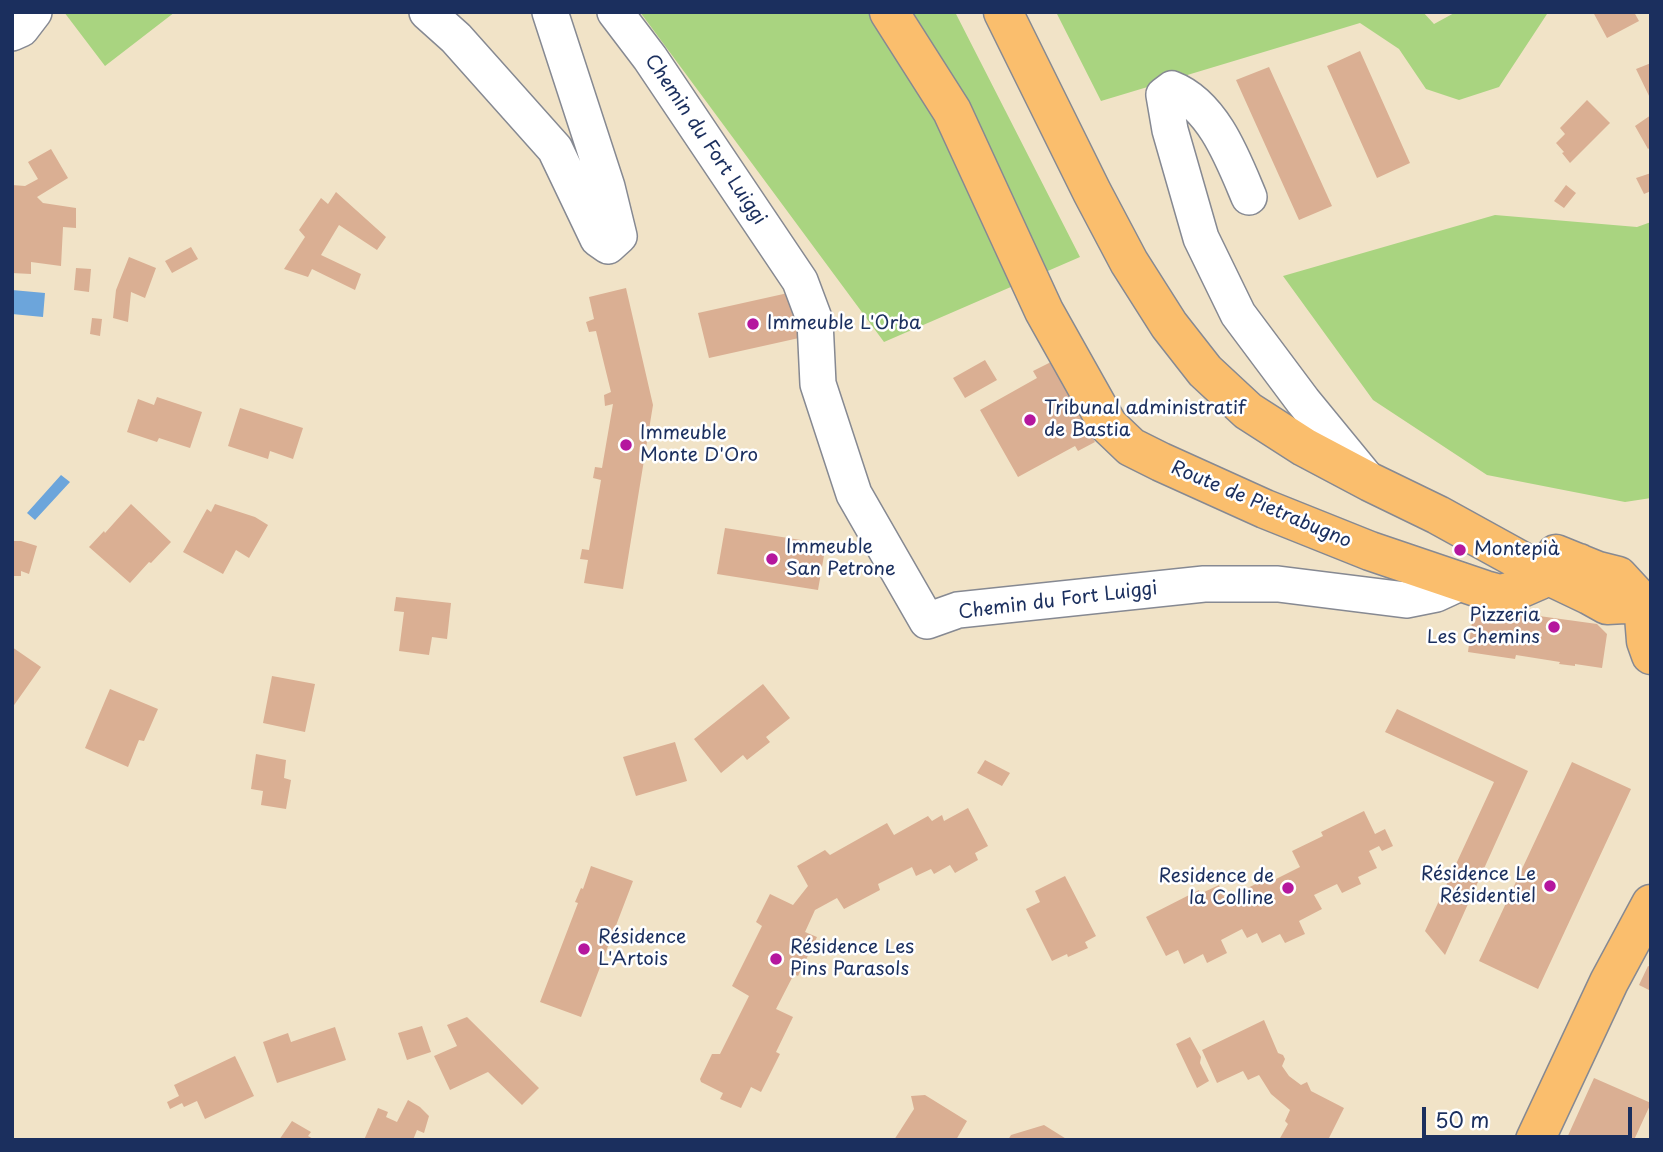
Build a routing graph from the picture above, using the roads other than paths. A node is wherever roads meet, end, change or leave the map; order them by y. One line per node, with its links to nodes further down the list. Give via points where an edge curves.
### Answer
1 (34, 12): 7 (street)
2 (427, 12): 3 (street, via 555,149 598,239 608,246 619,236 607,187)
3 (550, 12)
4 (615, 12): 13 (street, Chemin du Fort Luiggi, via 800,281 816,321 818,384 854,494 927,621 958,610 1204,584 1278,584 1406,600)
5 (889, 12): 13 (main road, Route de Pietrabugno, via 952,111 1044,311 1108,425 1131,447 1265,509)
6 (1003, 12): 10 (main road, via 1098,204 1169,326 1205,372 1248,411)
7 (12, 33)
8 (1249, 197): 9 (street, via 1232,155 1207,115 1185,94 1172,89 1164,95 1201,238 1238,314)
9 (1303, 401): 10 (street); 11 (street)
10 (1282, 433): 11 (main road)
11 (1370, 482): 12 (main road, via 1438,515 1505,534)
12 (1562, 569): 13 (main road, Route de Pietrabugno, via 1500,594); 14 (main road, via 1618,576)
13 (1462, 582)
14 (1647, 601): 15 (main road, via 1646,641)
15 (1651, 655)
16 (1651, 904): 17 (main road)
17 (1535, 1140)

